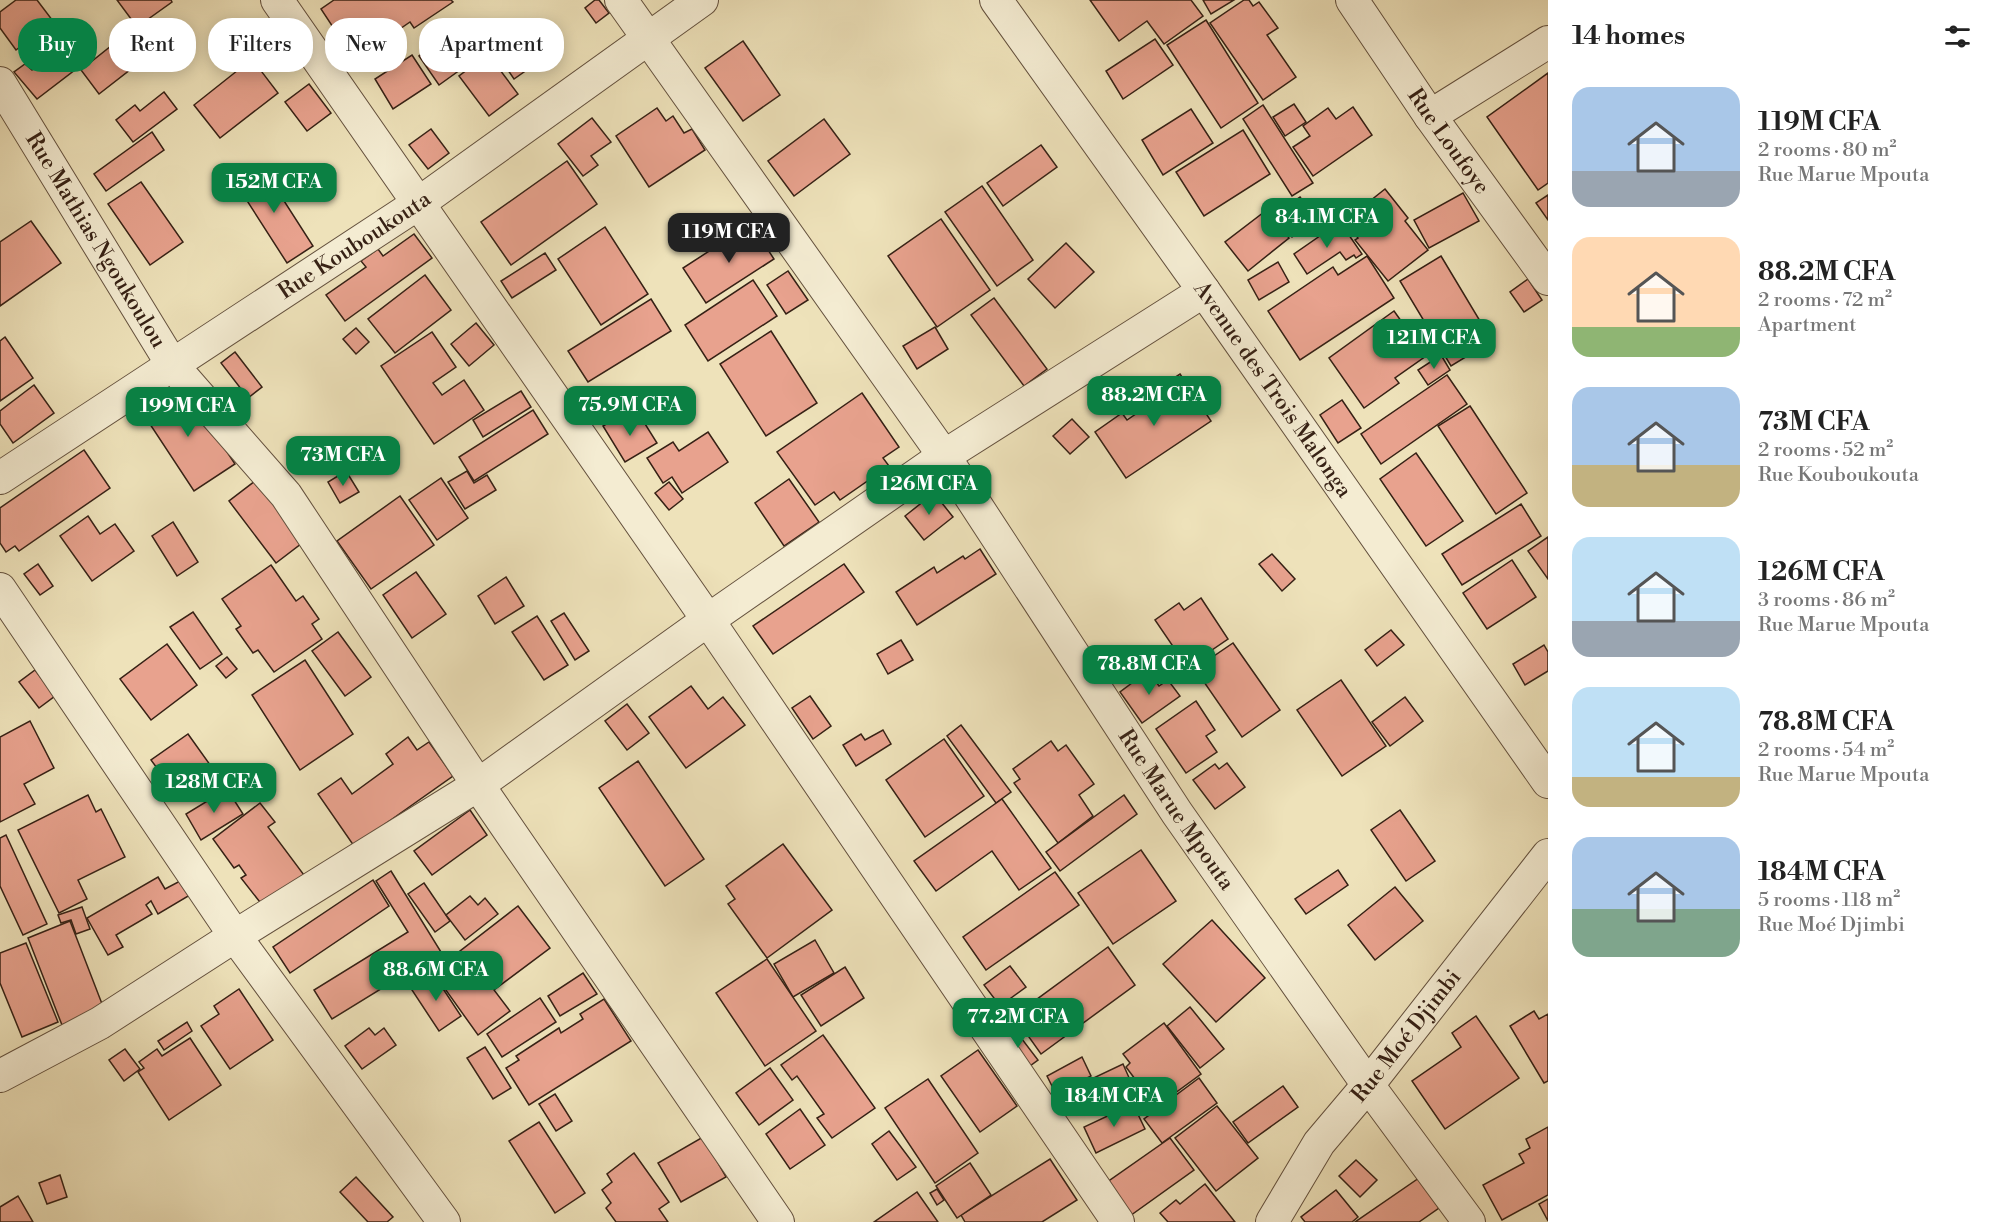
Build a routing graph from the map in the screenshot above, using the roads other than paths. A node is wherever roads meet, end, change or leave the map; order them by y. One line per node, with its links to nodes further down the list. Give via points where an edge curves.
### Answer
1 (277, 0): 10 (street)
2 (621, 0): 6 (street, Rue Marue Mpouta)
3 (702, 0): 6 (street, Rue Kouboukouta)
4 (996, 0): 12 (street, Avenue des Trois Malonga)
5 (1352, 0): 9 (street, Rue Loufoye)
6 (648, 37): 10 (street, Rue Kouboukouta); 14 (street, Rue Marue Mpouta)
7 (1548, 42): 9 (street)
8 (0, 83): 13 (street, Rue Mathias Ngoukoulou)
9 (1430, 116): 11 (street, Rue Loufoye)
10 (419, 203): 13 (street, Rue Kouboukouta); 17 (street)
11 (1548, 279)
12 (1204, 291): 14 (street); 18 (street, Avenue des Trois Malonga)
13 (173, 366): 15 (street, Rue Kouboukouta); 19 (street, Rue Mathias Ngoukoulou, via 286,495)
14 (944, 456): 17 (street); 23 (street, Rue Marue Mpouta, via 1177,813)
15 (0, 478)
16 (0, 589): 21 (street)
17 (708, 620): 19 (street); 26 (street)
18 (1548, 782)
19 (478, 785): 21 (street); 25 (street, Rue Mathias Ngoukoulou)
20 (1548, 855): 23 (street, Rue Moé Djimbi)
21 (235, 936): 22 (street, via 100,1023); 24 (street)
22 (0, 1076)
23 (1368, 1085): 27 (street, Rue Moé Djimbi, via 1319,1143); 28 (street, Rue Marue Mpouta)
24 (444, 1222)
25 (778, 1222)
26 (1118, 1222)
27 (1272, 1222)
28 (1469, 1222)

